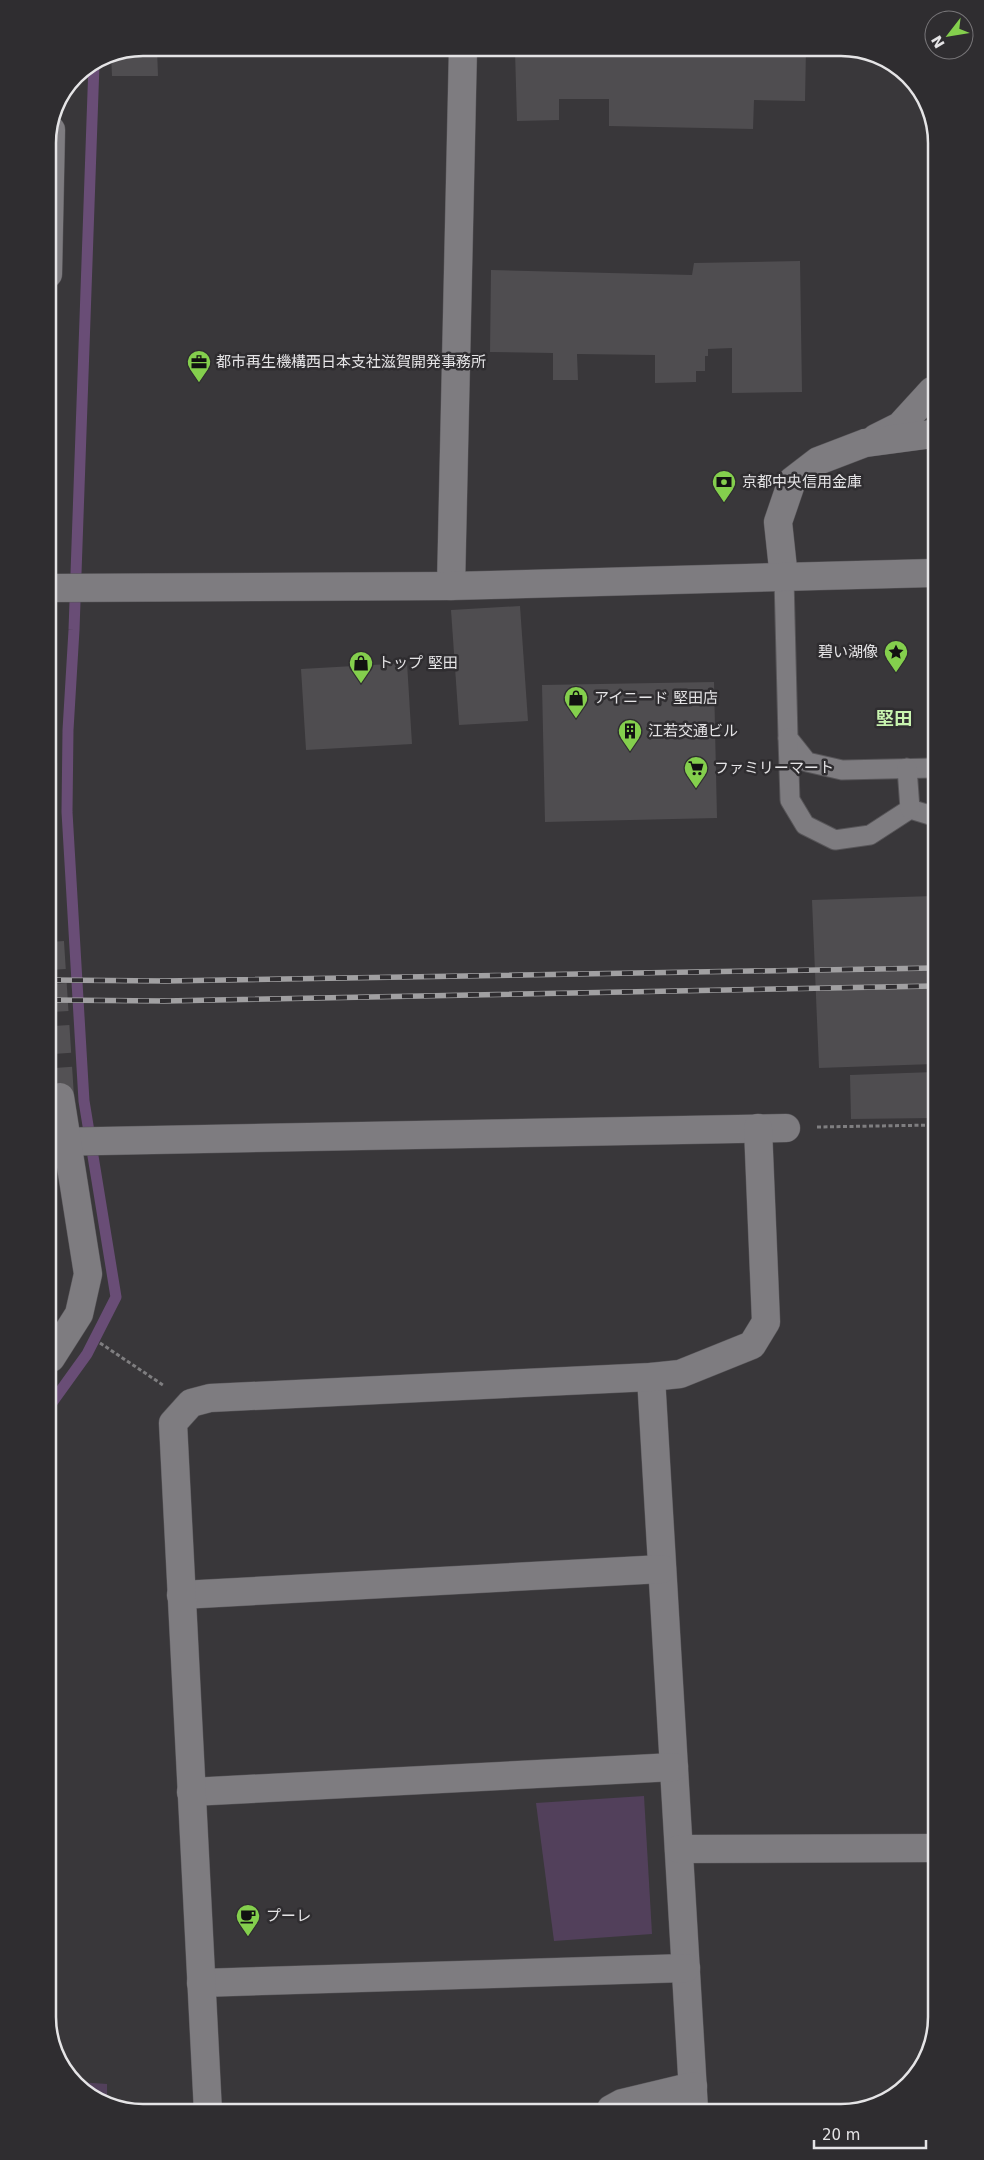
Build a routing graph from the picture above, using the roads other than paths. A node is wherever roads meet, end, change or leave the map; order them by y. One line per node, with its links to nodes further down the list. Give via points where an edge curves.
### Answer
1 (463, 56): 7 (street)
2 (928, 395): 4 (street, via 900,426)
3 (928, 435): 4 (street)
4 (865, 443): 6 (street, via 818,461 792,481 778,522)
5 (928, 573): 6 (street)
6 (784, 578): 7 (street); 9 (lane)
7 (451, 586): 8 (street)
8 (56, 588)
9 (788, 738): 10 (lane, via 807,762 842,770); 12 (lane, via 790,800 805,824 835,840 870,835)
10 (907, 768): 11 (lane); 12 (lane)
11 (928, 768)
12 (910, 809): 13 (lane)
13 (928, 814)
14 (60, 1097): 17 (street)
15 (758, 1128): 16 (street); 17 (street); 19 (street, via 766,1322 752,1345 680,1374)
16 (786, 1128)
17 (65, 1142): 18 (street, via 88,1274 79,1314)
18 (56, 1346)
19 (651, 1378): 20 (street); 21 (street, via 210,1398 191,1403 173,1423)
20 (662, 1569): 21 (street); 22 (street)
21 (181, 1595): 23 (street)
22 (674, 1767): 23 (street); 25 (street)
23 (191, 1792): 27 (street)
24 (928, 1848): 25 (street)
25 (679, 1849): 26 (street)
26 (686, 1968): 27 (street); 28 (street)
27 (201, 1983): 29 (street)
28 (693, 2097): 30 (street)
29 (208, 2104)
30 (620, 2104)

